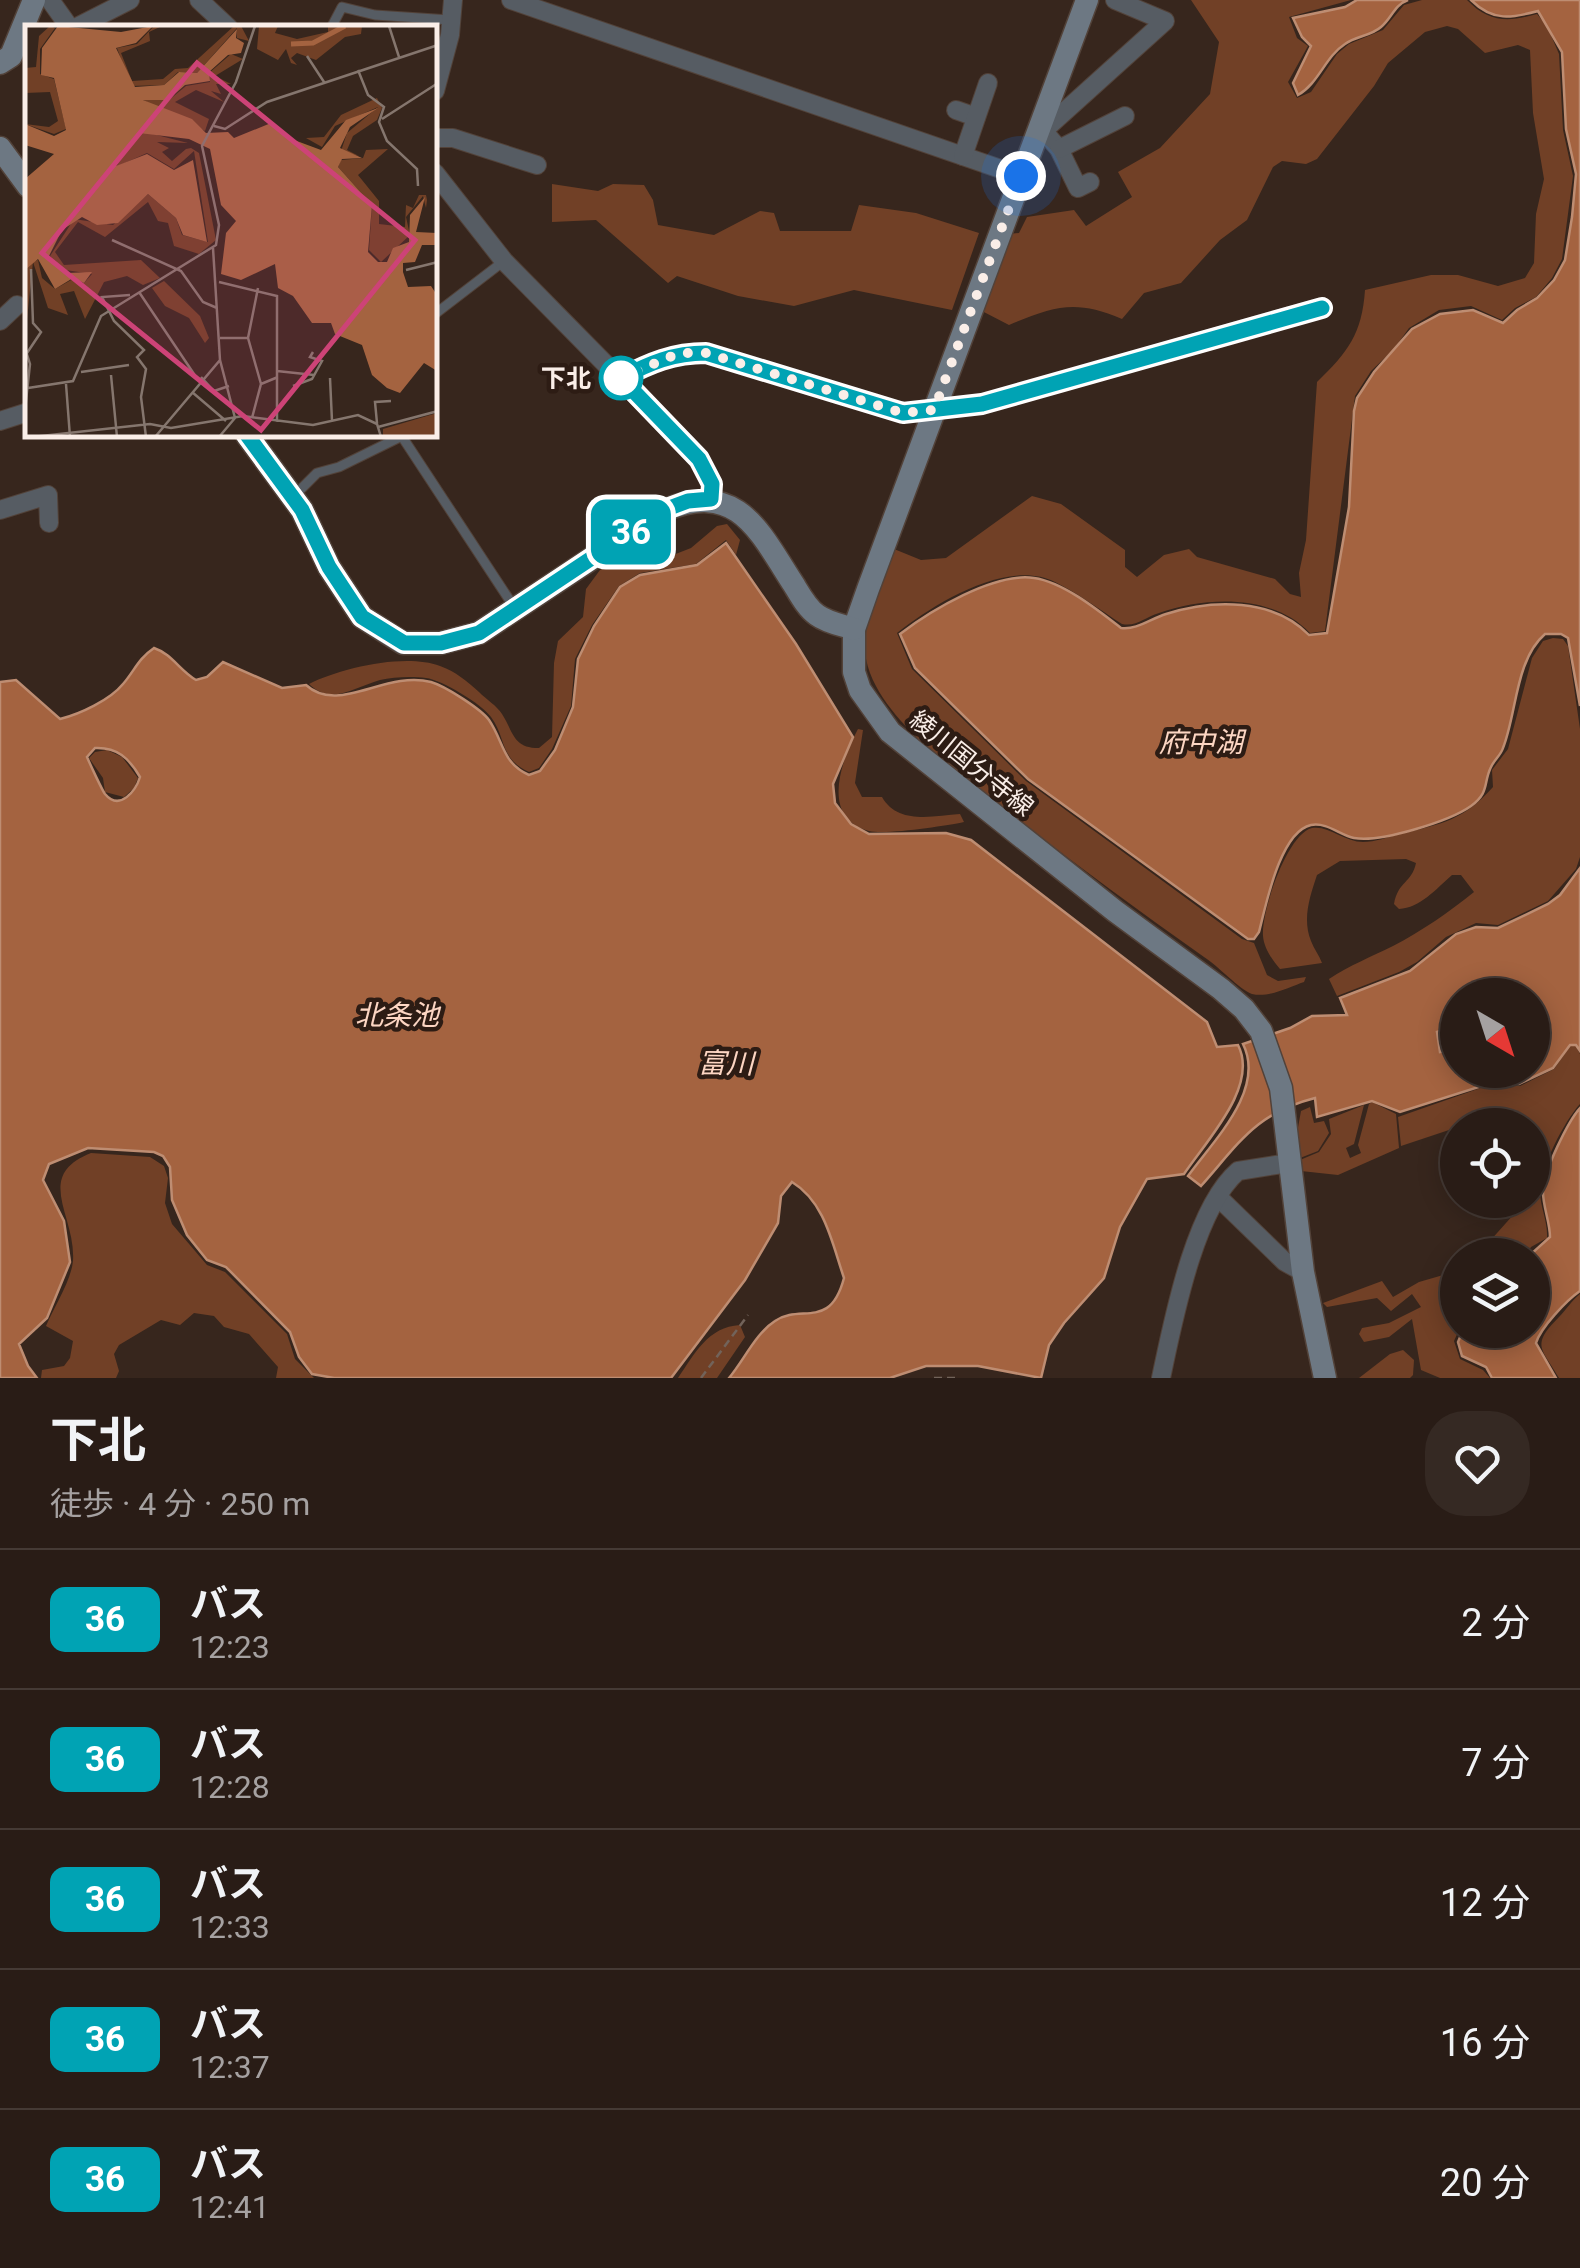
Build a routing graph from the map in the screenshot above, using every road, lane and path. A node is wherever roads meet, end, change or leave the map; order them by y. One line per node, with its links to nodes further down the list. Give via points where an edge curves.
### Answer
1 (34, 0): 14 (main road)
2 (50, 0): 10 (street)
3 (130, 0): 11 (street)
4 (199, 0): 12 (street)
5 (452, 0): 9 (street)
6 (511, 0): 24 (street)
7 (1087, 0): 20 (main road, 綾川国分寺線)
8 (1115, 0): 20 (street, via 1165,21)
9 (453, 20): 13 (lane, via 342,7); 15 (street)
10 (76, 25)
11 (82, 25)
12 (225, 25)
13 (333, 25)
14 (13, 56)
15 (438, 80)
16 (988, 82): 19 (street)
17 (956, 110): 19 (street)
18 (1125, 116): 23 (street)
19 (976, 117): 24 (street)
20 (1041, 128): 23 (street); 26 (main road, 綾川国分寺線)
21 (438, 138): 25 (street)
22 (0, 148): 28 (main road)
23 (1059, 149): 29 (street, via 1078,188)
24 (963, 156): 26 (street)
25 (537, 165)
26 (1021, 176): 36 (main road, 綾川国分寺線)
27 (438, 177): 30 (street)
28 (25, 182)
29 (1090, 182)
30 (504, 262): 33 (lane); 35 (street)
31 (17, 305): 34 (street)
32 (1322, 308): 36 (street, via 982,404)
33 (438, 312)
34 (0, 320)
35 (621, 378): 36 (street, via 679,353 706,353 903,413); 43 (street, via 699,459 712,484)
36 (934, 410): 47 (main road, 綾川国分寺線)
37 (25, 413): 38 (street)
38 (0, 421)
39 (249, 438): 42 (main road)
40 (396, 438): 42 (lane, via 317,473)
41 (401, 438): 46 (lane)
42 (292, 496): 46 (main road, via 362,617 404,643 479,633)
43 (711, 499): 46 (main road, via 664,510); 47 (main road, via 742,513 762,534 815,614)
44 (0, 510): 45 (street, via 48,494)
45 (49, 524)
46 (516, 610)
47 (854, 629): 48 (main road, 綾川国分寺線, via 851,651 860,690 890,732 1244,1008 1277,1074)
48 (1289, 1162): 49 (street, via 1238,1171); 50 (main road, 綾川国分寺線)
49 (1218, 1197): 50 (street, via 1284,1262); 55 (street, via 1184,1280)
50 (1303, 1272): 56 (main road, 綾川国分寺線)
51 (748, 1315): 52 (path)
52 (701, 1378)
53 (934, 1378): 54 (path)
54 (958, 1378)
55 (1161, 1378)
56 (1324, 1378)

